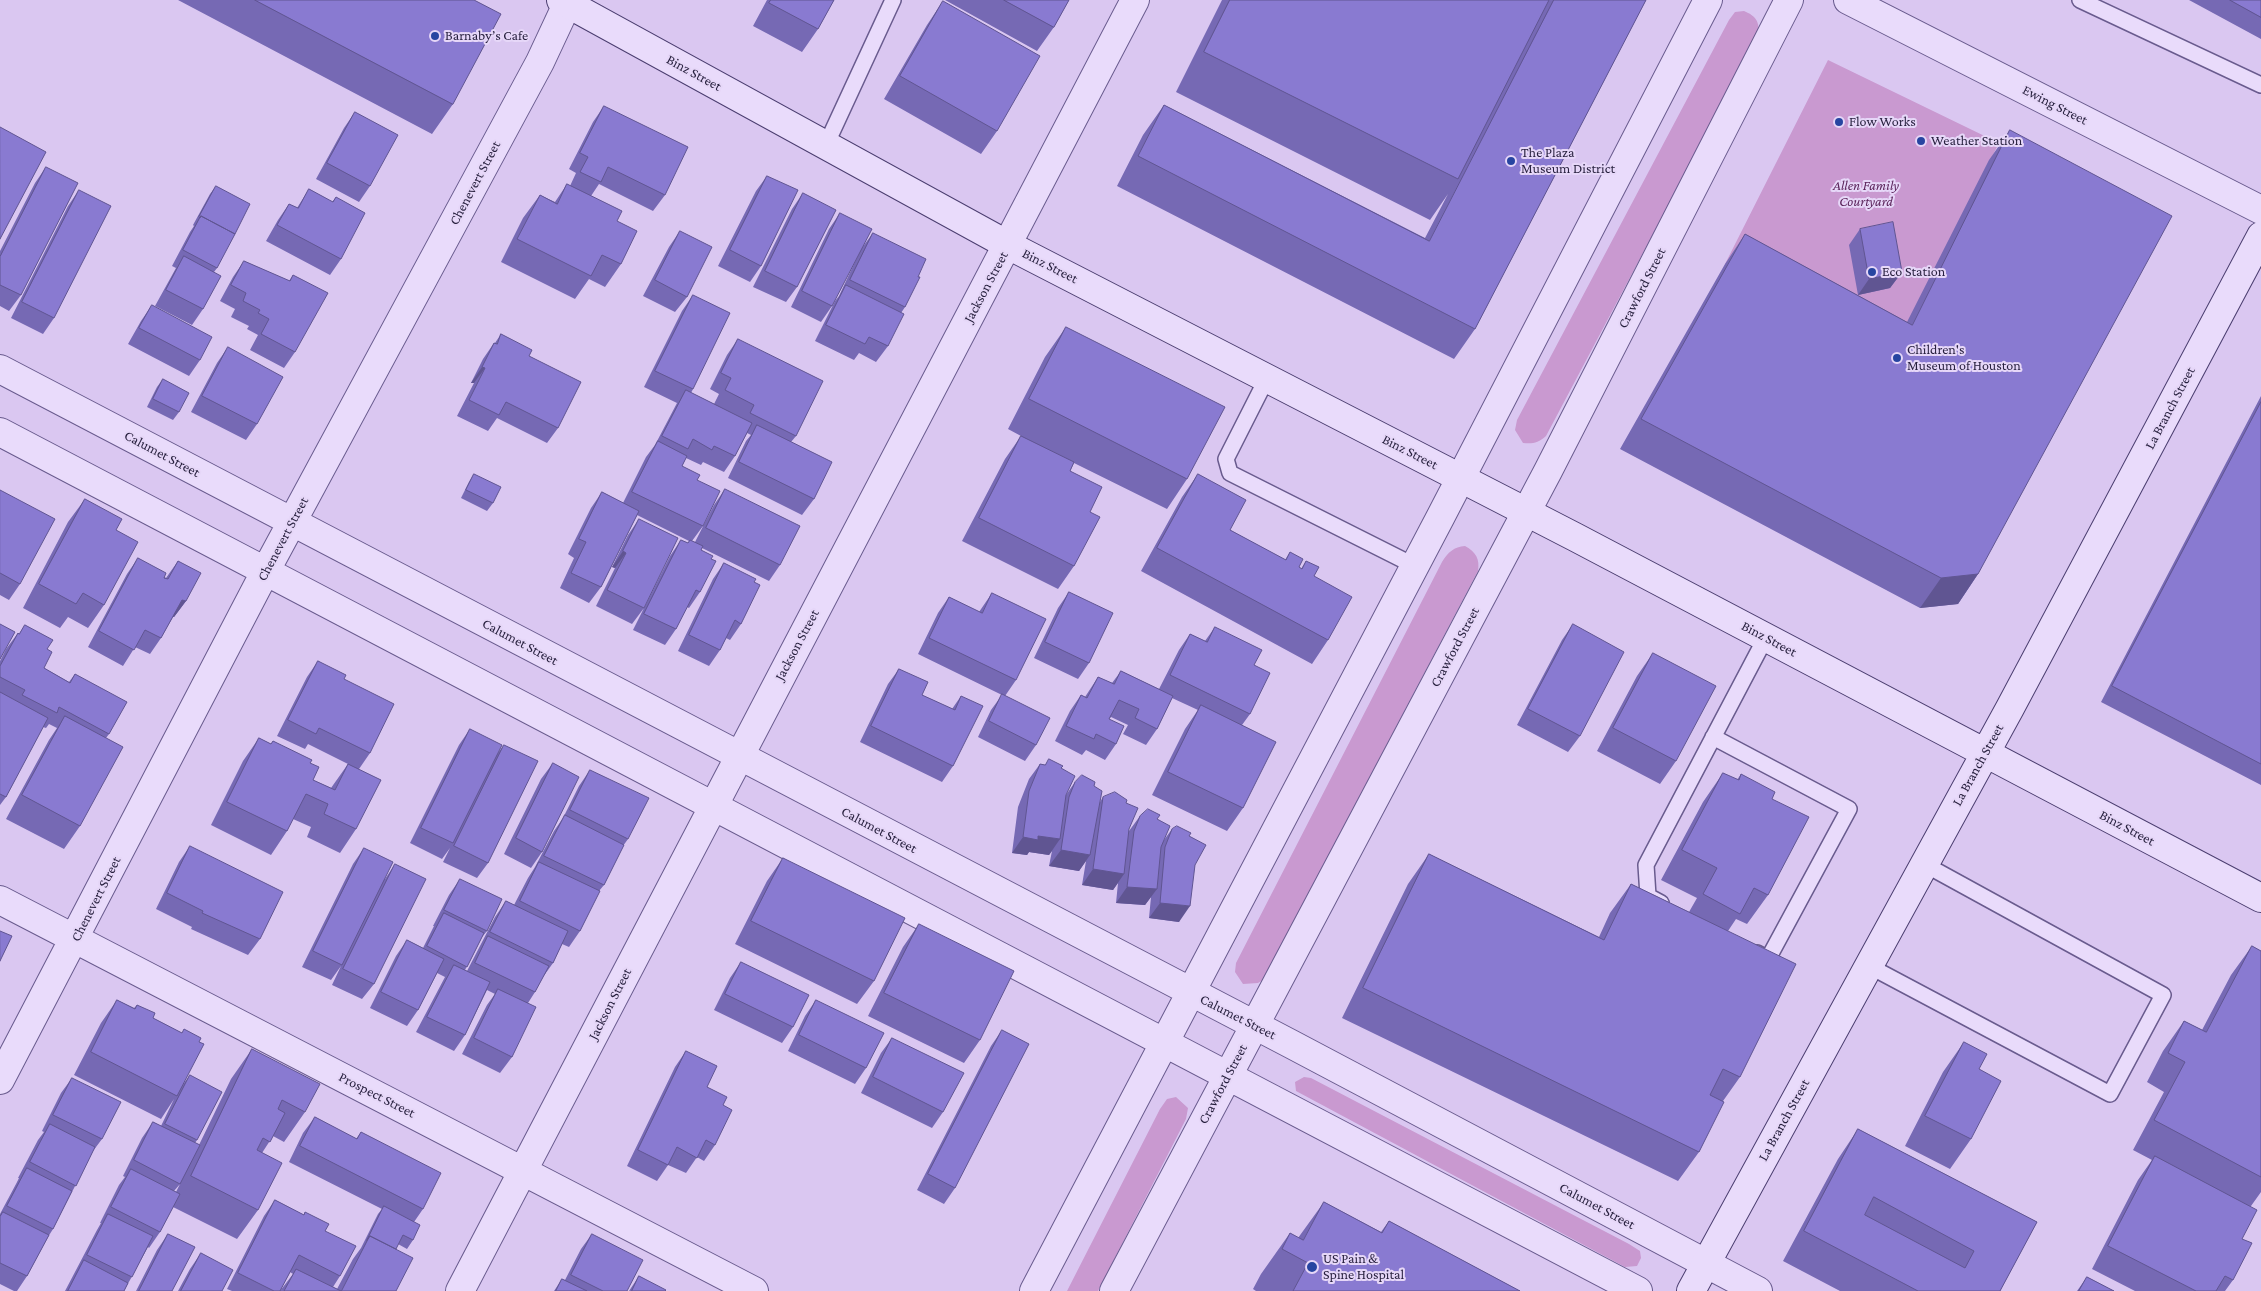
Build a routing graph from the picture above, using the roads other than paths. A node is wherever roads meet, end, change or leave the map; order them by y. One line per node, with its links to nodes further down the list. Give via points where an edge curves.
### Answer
1 (893, 0): 9 (lane)
2 (1135, 0): 12 (street, Jackson Street)
3 (1708, 0): 16 (street)
4 (1789, 0): 17 (street, Crawford Street)
5 (1848, 0): 10 (street, Ewing Street)
6 (2080, 0): 8 (lane)
7 (566, 1): 9 (street, Binz Street); 18 (street, Chenevert Street, via 540,62)
8 (2261, 85)
9 (826, 145): 12 (street, Binz Street)
10 (2261, 210)
11 (2261, 236): 23 (street, La Branch Street)
12 (1008, 245): 14 (street, Binz Street); 24 (street, Jackson Street)
13 (0, 369): 18 (street, Calumet Street)
14 (1267, 378): 16 (street, Binz Street); 19 (lane, via 1226,459 1230,472)
15 (0, 432): 20 (street)
16 (1461, 478): 17 (street, Binz Street); 19 (street)
17 (1526, 512): 21 (street, Binz Street); 34 (street, Crawford Street)
18 (292, 523): 20 (street, Chenevert Street); 24 (street, Calumet Street)
19 (1415, 566): 33 (street)
20 (265, 572): 25 (street); 30 (street, Chenevert Street)
21 (1766, 637): 22 (lane); 23 (street, Binz Street)
22 (1713, 737): 29 (lane, via 1646,865 1648,896); 31 (lane, via 1848,808 1768,959)
23 (1985, 753): 26 (street, La Branch Street); 27 (street, Binz Street)
24 (738, 757): 25 (street, Jackson Street); 33 (street, Calumet Street)
25 (712, 807): 35 (street); 38 (street, Jackson Street)
26 (1924, 864): 32 (street, La Branch Street); 32 (lane, via 2163,995 2110,1094)
27 (2261, 898)
28 (0, 900): 30 (street, Prospect Street)
29 (1671, 908)
30 (75, 939): 37 (street, Chenevert Street); 38 (street, Prospect Street)
31 (1746, 947)
32 (1869, 966): 39 (street, La Branch Street)
33 (1191, 993): 34 (street, Calumet Street); 35 (street)
34 (1254, 1025): 36 (street, Crawford Street); 39 (street, Calumet Street)
35 (1164, 1042): 36 (street); 42 (street)
36 (1228, 1074): 43 (street, Crawford Street); 44 (street)
37 (0, 1080)
38 (523, 1172): 40 (street, Jackson Street); 41 (street, Prospect Street)
39 (1706, 1263): 45 (street, La Branch Street); 46 (street, Calumet Street)
40 (460, 1291)
41 (754, 1291)
42 (1034, 1291)
43 (1114, 1291)
44 (1638, 1291)
45 (1691, 1291)
46 (1758, 1291)

